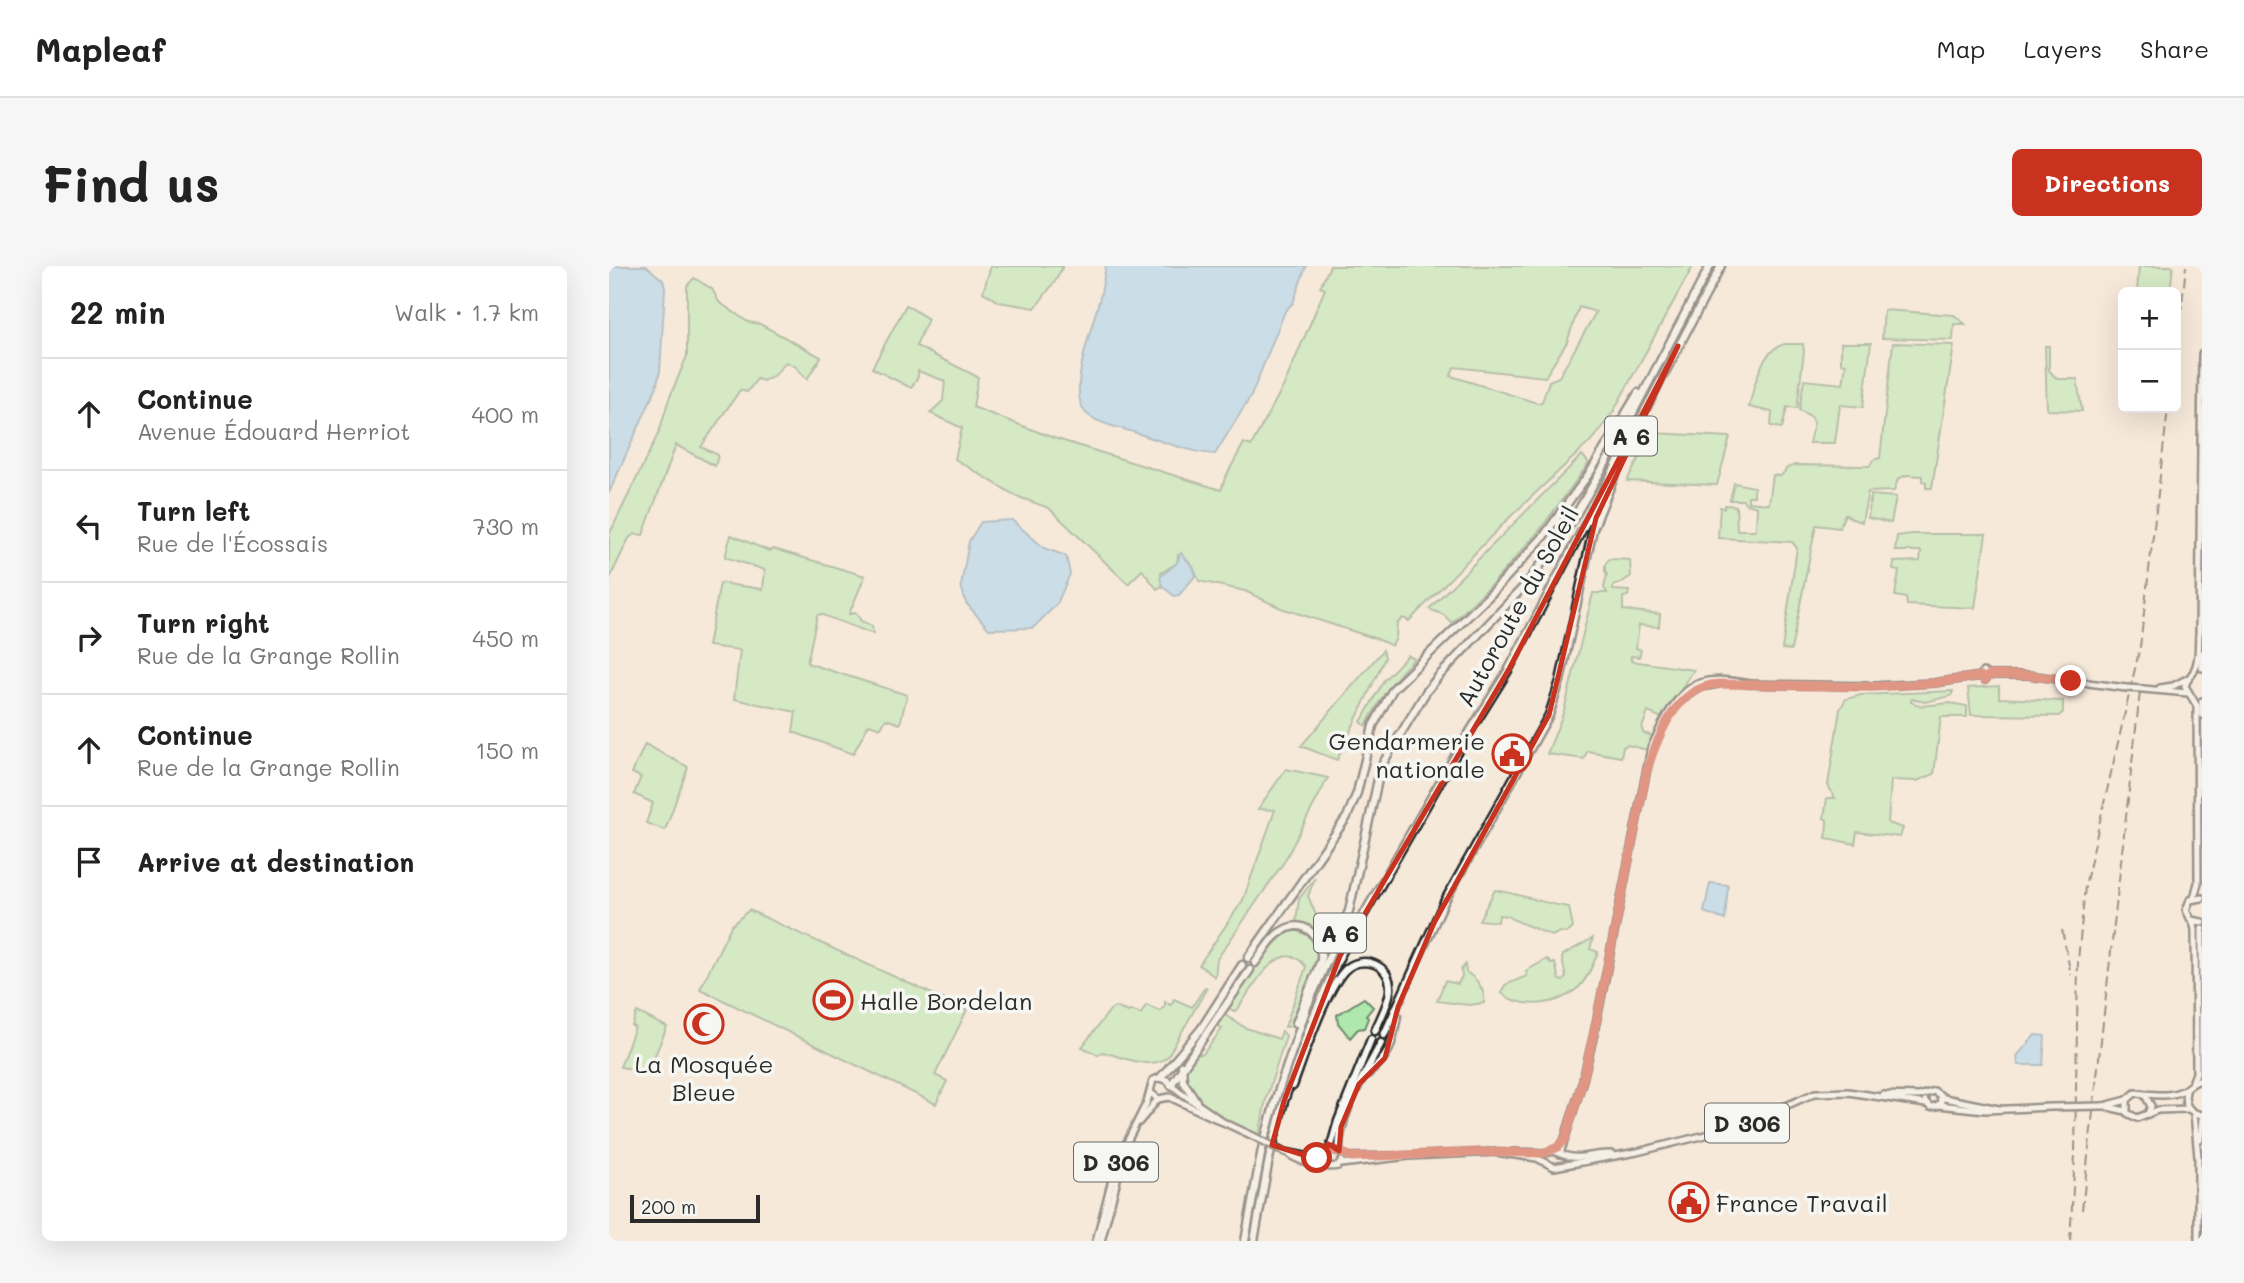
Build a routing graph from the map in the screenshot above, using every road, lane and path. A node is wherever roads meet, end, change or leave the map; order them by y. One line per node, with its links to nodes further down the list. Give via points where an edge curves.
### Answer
1 (1710, 266): 5 (highway, Autoroute du Soleil / A 6)
2 (1721, 266): 3 (highway, Autoroute du Soleil / A 6)
3 (1678, 346): 24 (highway, via 1596,518 1549,715 1444,902); 55 (highway, Autoroute du Soleil / A 6, via 1509,669 1340,956 1300,1052)
4 (2202, 354): 8 (main road, via 2199,634)
5 (1659, 362): 20 (highway, via 1591,471 1543,537 1393,689 1373,726 1347,817); 71 (highway, Autoroute du Soleil / A 6, via 1553,551 1438,677 1383,763 1353,898 1291,1048)
6 (2202, 653): 7 (main road)
7 (2202, 668)
8 (2192, 674): 9 (main road); 10 (main road)
9 (2202, 675)
10 (2187, 680): 11 (main road); 12 (main road)
11 (2145, 689): 12 (main road); 56 (main road, bridge, via 1983,672 1934,683 1871,687 1700,685 1687,695 1670,717 1647,770 1594,1032)
12 (2190, 695): 13 (main road); 15 (main road, via 2197,706 2198,883)
13 (2202, 699): 14 (main road)
14 (2202, 715)
15 (2194, 898): 16 (main road); 17 (main road, via 2186,910)
16 (2202, 898)
17 (2193, 921): 18 (main road); 34 (main road, via 2196,1073)
18 (2202, 922)
19 (2202, 929): 30 (main road)
20 (1248, 958)
21 (1255, 963): 71 (highway, via 1289,927 1308,930 1320,943 1321,960 1277,1081)
22 (1243, 965): 31 (highway, via 1201,1029)
23 (1250, 970): 29 (highway)
24 (1398, 1007): 26 (highway); 32 (highway, via 1385,1058)
25 (1375, 1031): 55 (highway, via 1390,982 1379,967 1357,963 1344,971 1329,996)
26 (1384, 1035)
27 (1371, 1039): 57 (highway)
28 (1381, 1043): 32 (highway)
29 (1182, 1065): 35 (highway); 45 (highway, via 1183,1081)
30 (2202, 1073)
31 (1161, 1077): 35 (main road); 37 (main road, via 1151,1083)
32 (1362, 1079): 61 (highway, via 1341,1127)
33 (2202, 1080): 34 (main road)
34 (2192, 1083): 36 (main road)
35 (1171, 1086): 42 (main road); 45 (main road)
36 (2187, 1088): 41 (main road); 51 (main road, via 2185,1099)
37 (1151, 1093): 43 (main road); 72 (main road, D 306, via 1116,1164)
38 (1927, 1094): 39 (main road, D 306); 40 (main road); 46 (main road)
39 (1873, 1095): 46 (main road, D 306); 62 (main road, D 306, via 1815,1093 1738,1127)
40 (1940, 1095): 47 (main road); 49 (main road)
41 (2145, 1095): 44 (main road, via 2135,1093); 52 (main road, via 2150,1103)
42 (1166, 1098): 43 (main road); 54 (main road)
43 (1158, 1099): 72 (main road, D 306, via 1139,1122 1123,1155)
44 (2127, 1100): 48 (main road); 50 (main road)
45 (1196, 1101): 54 (main road)
46 (1926, 1104): 47 (main road)
47 (1938, 1105): 49 (main road)
48 (2105, 1106): 49 (main road, bridge); 50 (main road)
49 (2000, 1109)
50 (2126, 1111): 52 (main road, via 2137,1118)
51 (2191, 1111): 52 (main road); 53 (main road); 66 (main road)
52 (2148, 1114)
53 (2202, 1117): 66 (main road)
54 (1221, 1121): 58 (main road, bridge)
55 (1276, 1132): 74 (highway, Autoroute du Soleil / A 6)
56 (1565, 1139): 60 (main road); 63 (main road)
57 (1330, 1149): 61 (main road); 64 (main road)
58 (1285, 1152): 64 (main road); 69 (main road)
59 (1494, 1152): 60 (main road); 65 (main road); 67 (main road)
60 (1550, 1152): 63 (main road); 67 (main road)
61 (1340, 1153): 65 (main road); 68 (main road)
62 (1619, 1154): 63 (main road, D 306); 70 (main road, D 306)
63 (1561, 1155): 70 (main road)
64 (1324, 1156): 69 (main road)
65 (1409, 1156): 68 (main road)
66 (2198, 1157): 75 (main road)
67 (1546, 1162): 70 (main road, via 1552,1167)
68 (1341, 1164): 69 (main road)
69 (1327, 1165)
70 (1560, 1165)
71 (1256, 1177): 73 (highway, Autoroute du Soleil / A 6)
72 (1098, 1241)
73 (1245, 1241)
74 (1254, 1241)
75 (2198, 1241)

